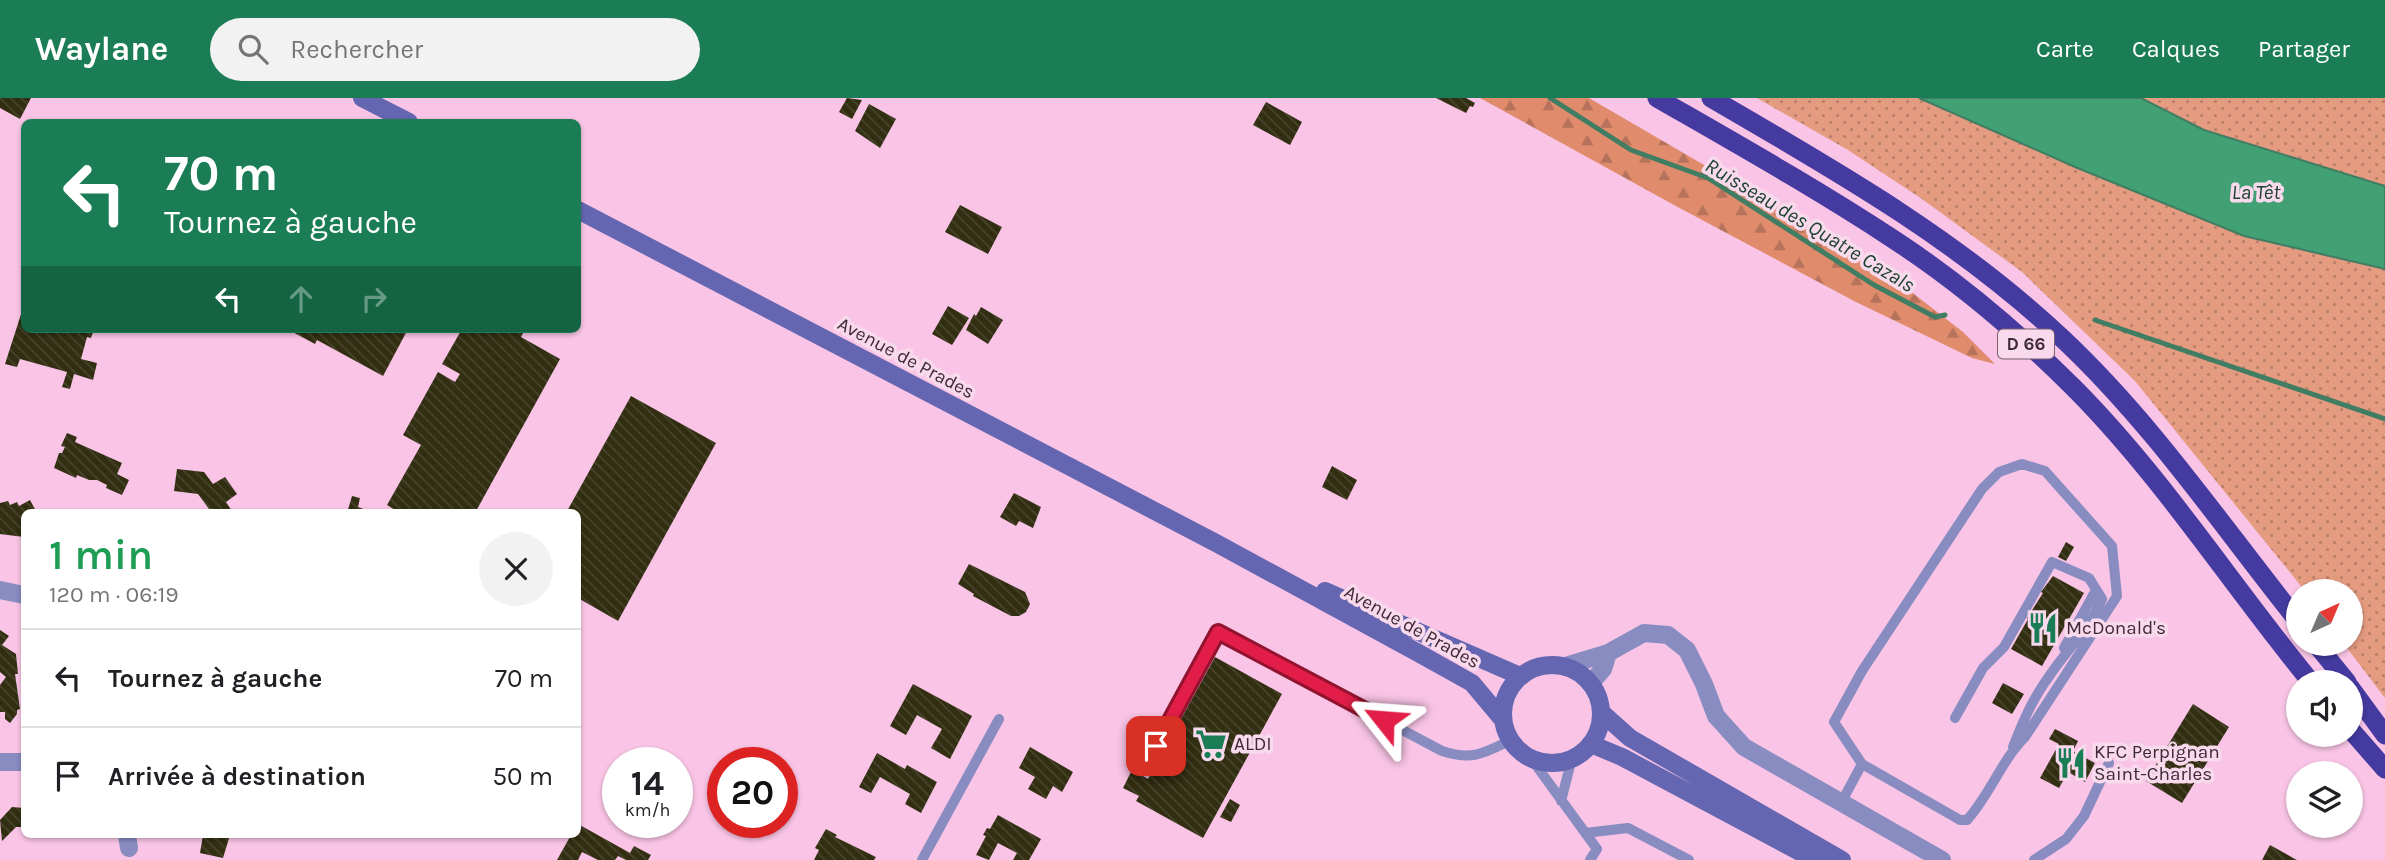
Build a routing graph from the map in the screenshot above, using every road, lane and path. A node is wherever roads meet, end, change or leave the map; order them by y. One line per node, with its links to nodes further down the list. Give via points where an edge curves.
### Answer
1 (362, 98): 4 (main road)
2 (1657, 98): 13 (highway, D 66, via 1896,240 1984,306 2076,390 2146,467)
3 (1711, 98): 9 (highway, D 66, via 1908,216 2007,289 2119,396)
4 (403, 119)
5 (581, 213): 6 (main road, Avenue de Prades)
6 (1216, 543): 15 (main road, Avenue de Prades); 22 (main road, Avenue de Prades, via 1472,683)
7 (0, 590): 8 (street)
8 (21, 594)
9 (2286, 606)
10 (1608, 653): 12 (street); 16 (street, via 1603,669); 38 (street, via 1644,633 1668,635 1687,650 1716,716 1744,747)
11 (2326, 656): 14 (highway)
12 (1565, 666): 15 (main road, via 1549,664); 16 (main road)
13 (2302, 670)
14 (2337, 670)
15 (1520, 676): 22 (main road, via 1504,704)
16 (1591, 683): 19 (main road)
17 (2363, 700): 23 (highway)
18 (2363, 704): 24 (highway)
19 (1601, 712): 26 (main road); 44 (main road, via 1630,738)
20 (1955, 718): 28 (lane, via 1983,668 2004,647 2052,562 2089,578 2096,590 2028,708)
21 (999, 719): 40 (lane)
22 (1503, 720): 25 (main road)
23 (2385, 723)
24 (2385, 735)
25 (1511, 740): 29 (main road); 35 (lane, via 1469,757 1442,751 1218,632)
26 (1591, 744): 30 (main road); 43 (main road)
27 (2363, 744): 36 (highway)
28 (2012, 750): 34 (lane, via 1967,820); 34 (lane, via 2117,596 2112,546 2045,471 2022,464 1999,472 1982,489 1862,671 1834,722)
29 (1530, 757): 30 (main road, via 1545,762); 37 (lane)
30 (1572, 758): 37 (lane)
31 (0, 762): 32 (street)
32 (21, 762)
33 (2109, 763): 46 (lane, via 2084,816 2066,839)
34 (1862, 764): 38 (lane)
35 (1143, 768)
36 (2385, 769)
37 (1561, 801): 39 (lane)
38 (1841, 803): 45 (street)
39 (1585, 833): 41 (lane, via 1597,849); 42 (lane, via 1628,828)
40 (922, 860)
41 (1590, 860)
42 (1689, 860)
43 (1815, 860)
44 (1842, 860)
45 (1942, 860)
46 (2034, 860)

